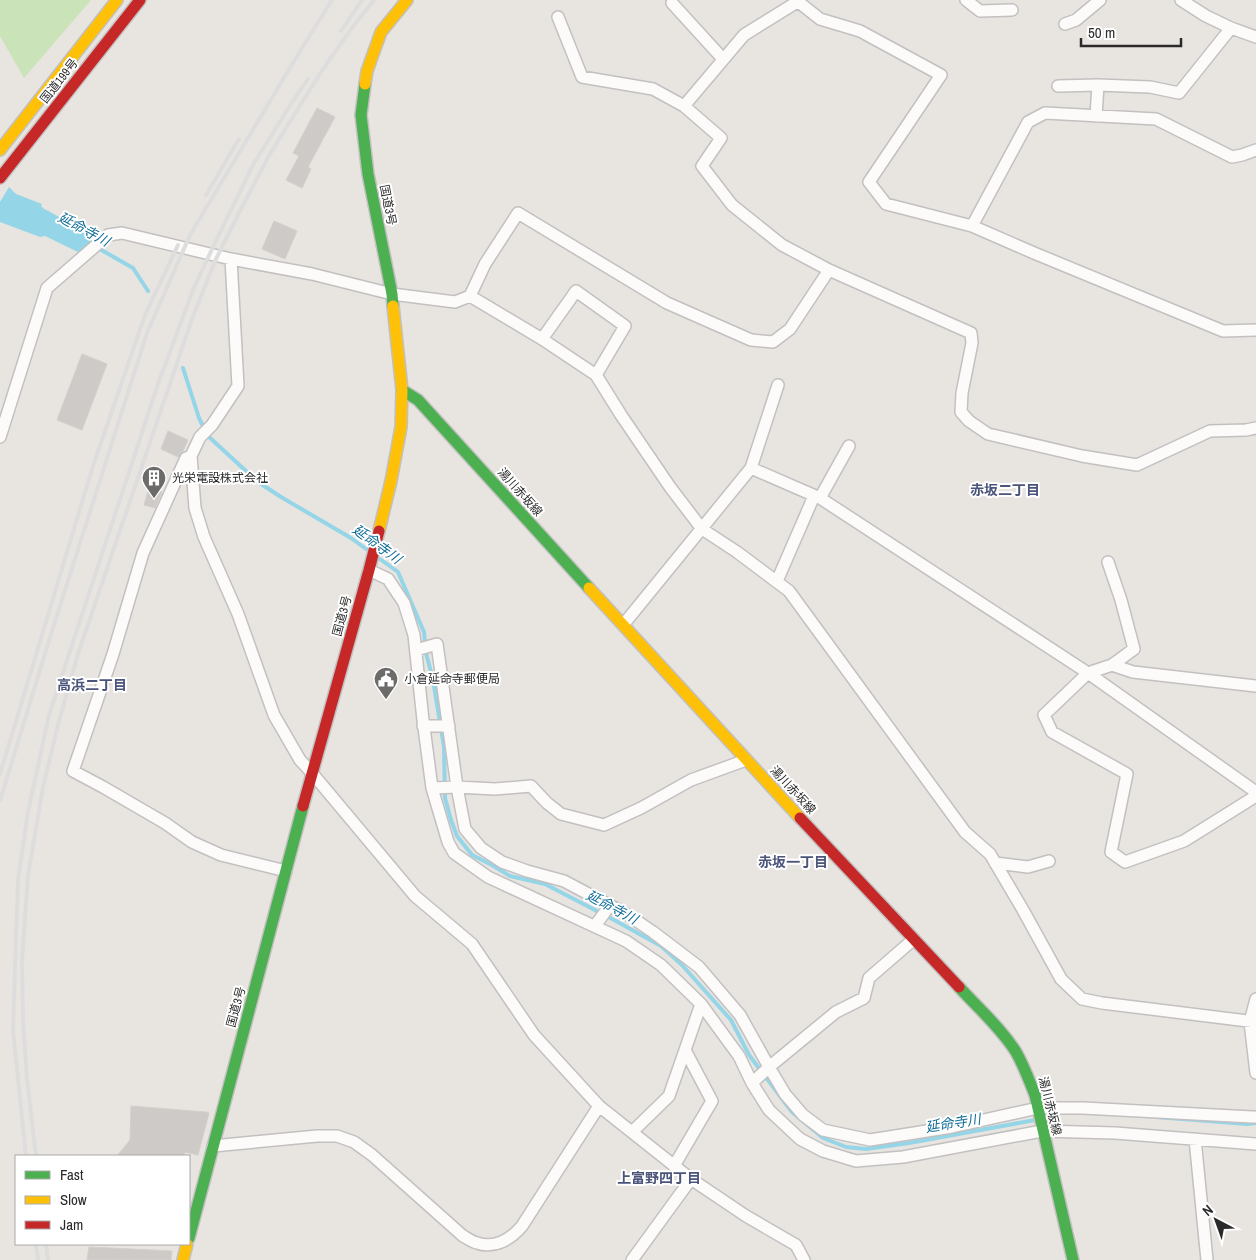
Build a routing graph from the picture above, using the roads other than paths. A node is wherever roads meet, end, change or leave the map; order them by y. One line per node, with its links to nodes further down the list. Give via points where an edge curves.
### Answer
1 (116, 0): 19 (main road, 国道199号)
2 (140, 0): 21 (main road, 国道199号)
3 (407, 0): 25 (main road, 国道3号, via 381,32 367,71 361,115 368,174)
4 (966, 0): 9 (street, via 980,11)
5 (1100, 0): 11 (street, via 1076,20)
6 (1181, 0): 12 (street)
7 (797, 1): 14 (street, via 744,35); 22 (street, via 820,19 860,30 941,75 869,182 886,204)
8 (672, 3): 14 (street)
9 (1012, 10)
10 (558, 16): 17 (street, via 582,77 653,89)
11 (1065, 24)
12 (1231, 28): 13 (street); 15 (street, via 1179,92)
13 (1256, 37)
14 (723, 59): 17 (street)
15 (1098, 85): 16 (street); 18 (street)
16 (1058, 86)
17 (684, 106): 24 (street, via 721,138 702,166 732,206 782,245)
18 (1096, 116): 20 (street, via 1156,119 1232,157); 22 (street, via 1045,113 1028,122)
19 (0, 150)
20 (1256, 150)
21 (0, 178)
22 (972, 226): 27 (street, via 1223,330)
23 (231, 259): 25 (street, via 312,274); 33 (street, via 122,233 108,235 47,288); 35 (street, via 238,386 200,437)
24 (829, 270): 26 (street, via 790,329 773,342 751,340 667,302 518,213 485,264); 32 (street, via 971,333 961,412 988,434 1137,465 1210,431)
25 (392, 294): 26 (street, via 455,302); 31 (main road, 国道3号)
26 (470, 296): 28 (street)
27 (1256, 330)
28 (542, 339): 29 (street); 29 (street, via 576,291 625,326)
29 (596, 375): 38 (street, via 670,487)
30 (778, 385): 36 (street)
31 (402, 390): 40 (main road, 国道3号, via 401,427); 42 (main road, 湯川赤坂線, via 418,400)
32 (1256, 428)
33 (0, 437)
34 (849, 446): 37 (street)
35 (191, 456): 50 (street, via 195,508 204,537 238,614 274,715 300,760); 57 (street, via 186,458 143,553 73,771 157,818 192,842 220,855)
36 (751, 468): 37 (street); 38 (street)
37 (817, 497): 41 (street); 45 (street)
38 (702, 529): 41 (street); 42 (street)
39 (1108, 562): 44 (street, via 1134,649)
40 (370, 565): 43 (street, via 388,579 404,603); 50 (main road, 国道3号)
41 (777, 581): 56 (street, via 789,591 965,832 990,854)
42 (623, 625): 49 (main road, 湯川赤坂線)
43 (416, 650): 47 (street); 48 (street, via 437,644)
44 (1112, 665): 45 (street); 46 (street, via 1133,672)
45 (1088, 673): 53 (street); 54 (street, via 1044,715 1052,732 1127,774 1111,852 1125,862 1184,840)
46 (1256, 686)
47 (423, 726): 48 (street); 52 (street)
48 (449, 726): 51 (street)
49 (746, 760): 51 (street, via 691,780 604,825 561,814 530,786 495,789); 60 (main road, 湯川赤坂線)
50 (312, 773): 57 (main road, 国道3号); 68 (street, via 416,896 472,944 534,1036)
51 (457, 787): 52 (street); 58 (street, via 465,829 481,848 502,862 564,881)
52 (432, 788): 59 (street, via 454,853 488,877)
53 (1256, 792)
54 (1256, 796)
55 (1049, 861): 56 (street, via 1028,867)
56 (995, 863): 63 (street, via 1060,979 1082,999)
57 (286, 871): 75 (main road, 国道3号)
58 (610, 905): 59 (street); 65 (street, via 699,967 740,1015)
59 (595, 926): 62 (street, via 626,940 662,965)
60 (914, 939): 65 (street, via 869,978 864,998 836,1012); 69 (main road, 湯川赤坂線, via 1015,1050)
61 (1256, 999): 63 (street)
62 (701, 1004): 64 (street); 67 (street, via 739,1056)
63 (1253, 1022): 66 (street)
64 (684, 1050): 72 (street, via 669,1096); 76 (street, via 712,1101)
65 (769, 1067): 67 (street); 69 (street, via 785,1094 803,1115 823,1130 870,1140 952,1127)
66 (1256, 1073)
67 (752, 1083): 71 (street, via 769,1110 800,1139 823,1151 856,1161 903,1157)
68 (600, 1106): 72 (street); 75 (street, via 522,1226 501,1243 488,1245 477,1244 463,1236 354,1142 337,1136 317,1136)
69 (1038, 1108): 70 (street); 71 (main road, 湯川赤坂線)
70 (1256, 1116)
71 (1042, 1131): 73 (street); 83 (main road, 湯川赤坂線)
72 (632, 1132): 76 (street)
73 (1195, 1139): 74 (street); 84 (street)
74 (1256, 1144)
75 (214, 1146): 78 (main road, 国道3号)
76 (674, 1166): 77 (street)
77 (691, 1179): 81 (street); 82 (street, via 796,1245)
78 (190, 1234)
79 (187, 1245): 80 (main road)
80 (183, 1260)
81 (632, 1260)
82 (804, 1260)
83 (1073, 1260)
84 (1206, 1260)

